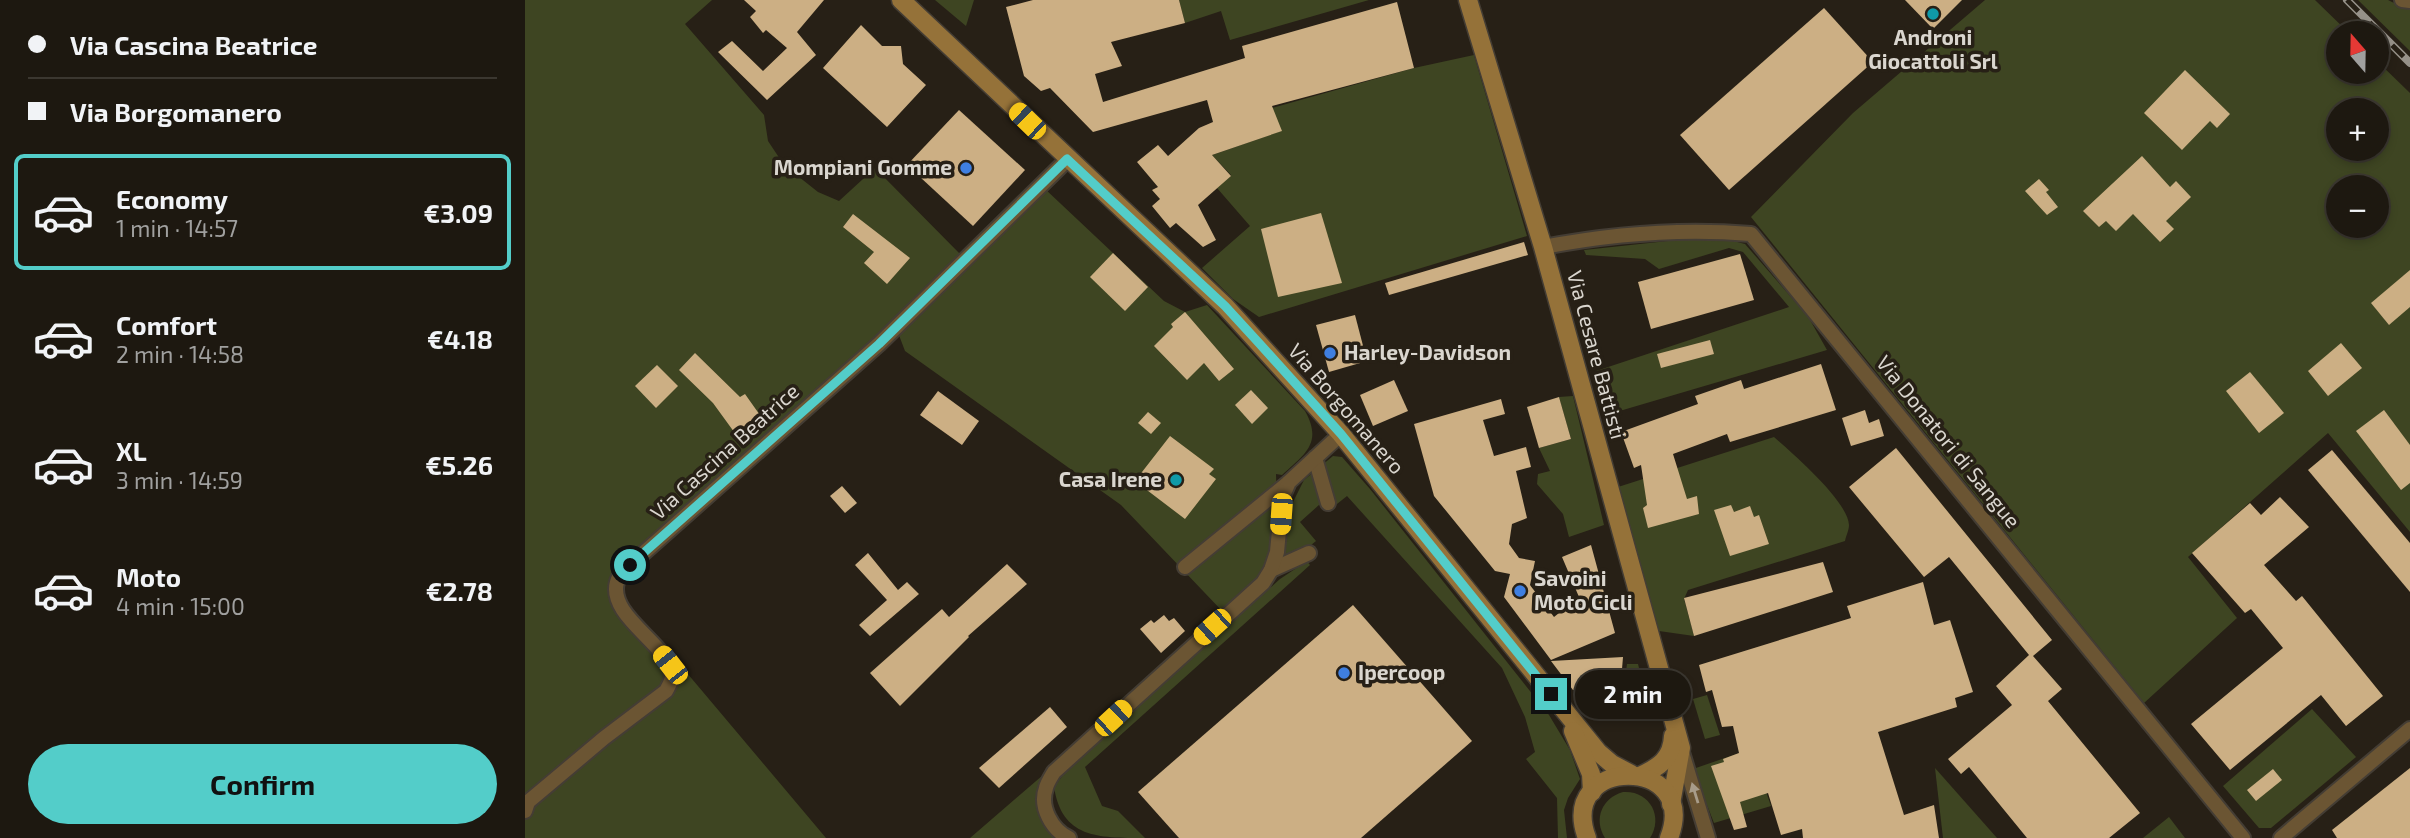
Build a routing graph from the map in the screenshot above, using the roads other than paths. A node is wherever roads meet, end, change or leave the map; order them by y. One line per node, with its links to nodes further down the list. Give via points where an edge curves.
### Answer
1 (901, 0): 5 (main road, Via Borgomanero)
2 (1468, 0): 6 (main road, Via Cesare Battisti)
3 (2402, 0): 4 (street)
4 (2410, 1)
5 (1067, 159): 7 (main road, Via Borgomanero, via 1225,306); 21 (street, Via Cascina Beatrice, via 879,344 617,580 616,597 625,614 670,665 672,677 666,691 527,802)
6 (1543, 247): 15 (main road, Via Cesare Battisti); 26 (street, Via Donatori di Sangue, via 1706,230 1751,234)
7 (1341, 434): 8 (street); 14 (main road, Via Borgomanero)
8 (1315, 457): 9 (street); 10 (street)
9 (1289, 482): 12 (street); 13 (street, via 1282,498 1279,541)
10 (1328, 503)
11 (1309, 553): 13 (street)
12 (1185, 567)
13 (1271, 570): 24 (street, via 1263,583 1054,772 1044,790 1047,814 1053,826)
14 (1564, 712): 18 (main road, Via Borgomanero, via 1598,752); 19 (main road, Via Borgomanero, via 1591,775)
15 (1674, 724): 17 (main road, Via Cesare Battisti); 18 (main road, Via Cesare Battisti, via 1670,754 1657,768)
16 (2410, 729): 27 (street)
17 (1681, 748): 20 (main road, Via Cesare Battisti); 25 (street, Via Cesare Battisti, one-way to 17)
18 (1636, 775): 19 (main road, Via Cesare Battisti, via 1609,778); 20 (main road, Via Borgomanero, via 1659,787)
19 (1592, 792): 22 (main road, via 1584,808)
20 (1671, 804): 23 (main road, Via Cesare Battisti)
21 (525, 811)
22 (1584, 835)
23 (1672, 836)
24 (1069, 838)
25 (1708, 838)
26 (2243, 838)
27 (2281, 838)

